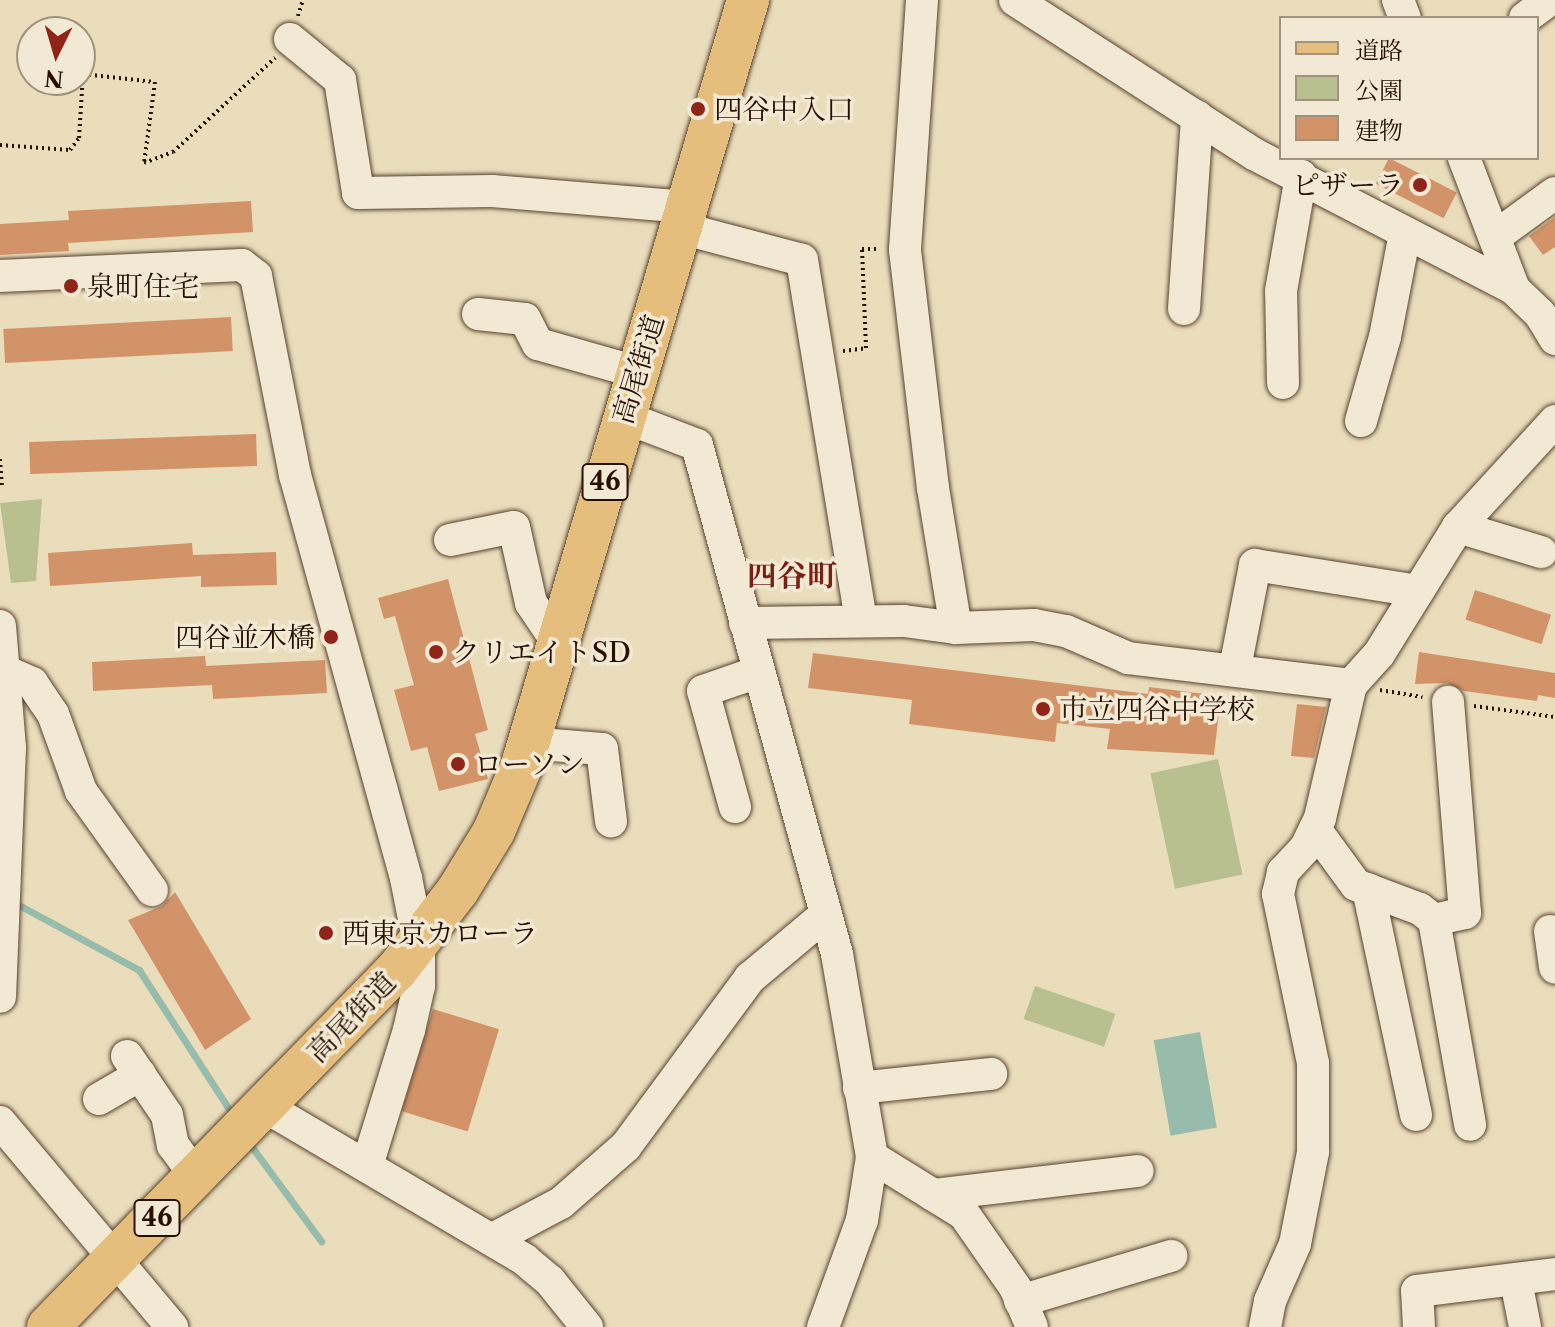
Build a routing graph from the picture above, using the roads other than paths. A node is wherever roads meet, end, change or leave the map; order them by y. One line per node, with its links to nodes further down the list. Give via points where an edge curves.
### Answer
1 (748, 0): 11 (main road, 高尾街道 / 46)
2 (922, 0): 31 (street, via 905,250 933,488)
3 (1015, 0): 7 (street)
4 (1549, 0): 5 (street)
5 (1528, 16)
6 (290, 39): 11 (street, via 340,80 358,193 492,191)
7 (1197, 116): 9 (street); 16 (street)
8 (1465, 160): 13 (street)
9 (1301, 176): 12 (street); 20 (street, via 1281,291)
10 (1555, 193): 13 (street)
11 (684, 217): 19 (main road, 高尾街道 / 46); 28 (street, via 802,260)
12 (1405, 233): 15 (street); 22 (street, via 1385,337)
13 (1496, 236): 15 (street)
14 (0, 276): 47 (street, via 242,265 256,276 295,475 406,878)
15 (1514, 289): 18 (street)
16 (1184, 309)
17 (478, 314): 19 (street, via 525,319 538,344)
18 (1550, 323)
19 (637, 372): 21 (main road, 高尾街道 / 46)
20 (1283, 383)
21 (624, 417): 29 (street, via 697,445); 32 (main road, 高尾街道 / 46)
22 (1361, 421)
23 (1555, 421): 24 (street)
24 (1458, 527): 26 (street); 27 (street)
25 (450, 540): 32 (street, via 514,527 531,603)
26 (1541, 552)
27 (1418, 591): 33 (street, via 1255,565); 36 (street, via 1379,654)
28 (861, 620): 29 (street); 31 (street)
29 (745, 623): 35 (street)
30 (0, 626): 34 (street)
31 (956, 628): 33 (street, via 1034,625 1066,631 1128,658)
32 (558, 643): 38 (main road, 高尾街道 / 46)
33 (1235, 668): 36 (street)
34 (5, 671): 43 (street, via 32,683 53,714 81,791); 49 (street, via 10,748)
35 (758, 672): 39 (street, via 703,691); 44 (street)
36 (1351, 685): 41 (street, via 1330,787)
37 (1448, 702): 45 (street, via 1465,913)
38 (528, 743): 40 (street, via 602,749); 47 (main road, 高尾街道 / 46, via 494,831)
39 (735, 807)
40 (611, 821)
41 (1315, 829): 42 (street, via 1356,885); 73 (street, via 1283,872 1278,894 1313,1063 1313,1152 1295,1244 1270,1301)
42 (1368, 889): 45 (street, via 1420,909); 55 (street)
43 (152, 890)
44 (825, 915): 52 (street); 63 (street, via 750,978 626,1146 561,1203)
45 (1434, 920): 57 (street)
46 (1550, 931): 48 (street)
47 (419, 944): 54 (main road, 高尾街道 / 46); 59 (street, via 419,986 409,1030)
48 (1555, 968)
49 (0, 989): 50 (street)
50 (0, 997)
51 (991, 1074): 52 (street)
52 (859, 1088): 58 (street)
53 (99, 1099): 61 (street, via 134,1065 167,1115 173,1145)
54 (264, 1106): 59 (street); 61 (main road, 高尾街道 / 46)
55 (1416, 1115)
56 (0, 1122): 65 (street)
57 (1470, 1125)
58 (872, 1157): 62 (street); 72 (street, via 862,1220)
59 (367, 1166): 63 (street)
60 (1138, 1171): 62 (street)
61 (197, 1178): 65 (main road, 高尾街道 / 46)
62 (933, 1195): 68 (street, via 964,1214)
63 (493, 1239): 71 (street, via 550,1281)
64 (1171, 1256): 68 (street)
65 (115, 1261): 69 (main road, 高尾街道 / 46); 70 (street)
66 (1555, 1274): 67 (street)
67 (1516, 1281): 74 (street, via 1417,1291); 75 (street)
68 (1026, 1314)
69 (48, 1327)
70 (172, 1327)
71 (587, 1327)
72 (823, 1327)
73 (1265, 1327)
74 (1419, 1327)
75 (1525, 1327)

